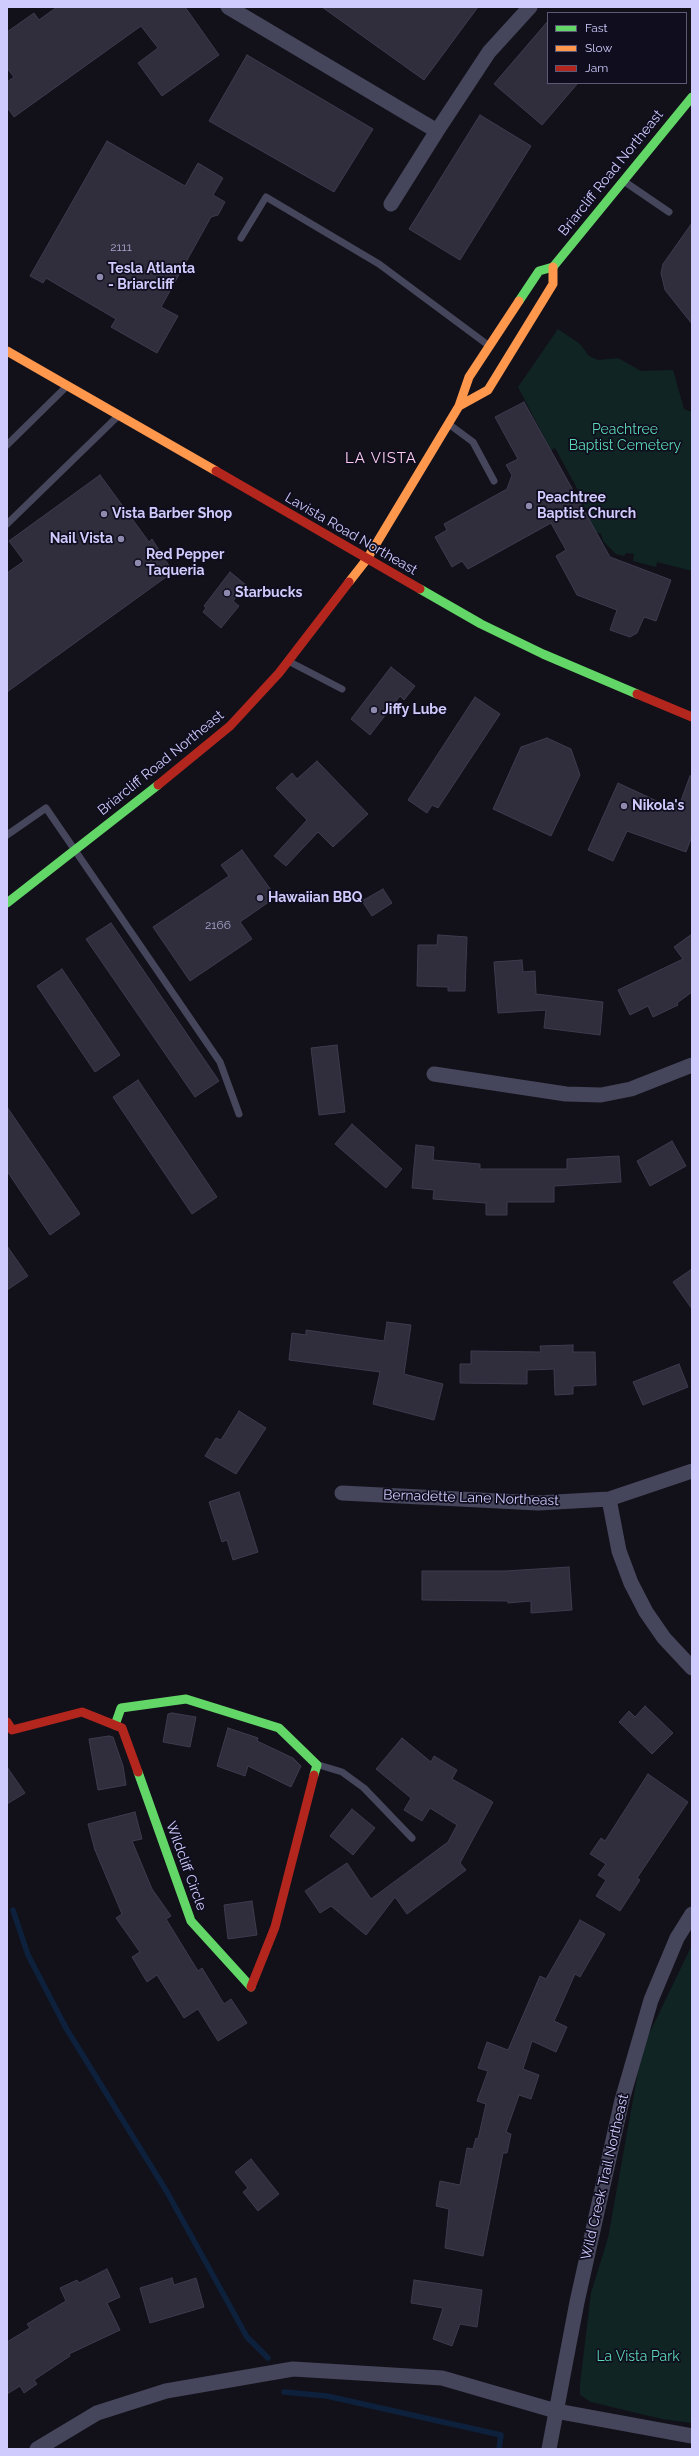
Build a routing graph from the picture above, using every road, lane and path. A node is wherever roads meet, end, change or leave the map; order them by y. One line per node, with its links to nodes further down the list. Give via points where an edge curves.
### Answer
1 (228, 7): 4 (street)
2 (530, 7): 4 (street, via 489,52)
3 (692, 97): 5 (main road, Briarcliff Road Northeast, via 667,124)
4 (436, 131): 6 (street)
5 (624, 181): 7 (lane); 9 (main road, Briarcliff Road Northeast)
6 (391, 204)
7 (669, 212)
8 (241, 238): 10 (lane, via 266,197 379,264)
9 (553, 267): 10 (main road, Briarcliff Road Northeast, via 539,271); 13 (main road, Briarcliff Road Northeast, via 553,284 488,390)
10 (488, 345): 13 (main road, Briarcliff Road Northeast, via 469,377)
11 (7, 351): 12 (main road, Lavista Road Northeast)
12 (66, 387): 14 (main road, Lavista Road Northeast); 16 (lane)
13 (459, 406): 15 (main road, Briarcliff Road Northeast)
14 (117, 417): 18 (lane); 19 (main road, Lavista Road Northeast)
15 (448, 424): 17 (lane, via 473,442); 19 (main road, Briarcliff Road Northeast)
16 (7, 446)
17 (494, 481)
18 (7, 524)
19 (367, 560): 20 (main road, Briarcliff Road Northeast); 22 (main road, Lavista Road Northeast, via 481,624 543,654)
20 (288, 660): 21 (lane); 24 (main road, Briarcliff Road Northeast, via 230,726)
21 (342, 689)
22 (692, 717)
23 (7, 835): 24 (lane, via 46,808)
24 (75, 850): 25 (main road, Briarcliff Road Northeast); 28 (lane, via 220,1062)
25 (7, 903)
26 (692, 1065): 27 (street, via 631,1089 601,1095 566,1094)
27 (434, 1074)
28 (239, 1114)
29 (692, 1471): 31 (street, Bernadette Lane Northeast)
30 (342, 1493): 31 (street, Bernadette Lane Northeast, via 538,1503)
31 (609, 1499): 32 (street, via 620,1551 631,1583 660,1632)
32 (692, 1668)
33 (7, 1722): 34 (main road, via 12,1730 82,1712)
34 (116, 1725): 35 (main road, via 121,1708 186,1699 279,1728); 35 (main road, Wildcliff Circle, via 122,1728 191,1921 251,1987 275,1927)
35 (317, 1765): 36 (lane, via 342,1772 353,1780)
36 (412, 1838)
37 (692, 1914): 38 (street, Wild Creek Trail Northeast, via 677,1938 651,2000 622,2100)
38 (556, 2411): 39 (street); 40 (street, via 442,2378 293,2369 166,2391 111,2408 97,2413); 41 (street, Wild Creek Trail Northeast)
39 (692, 2436)
40 (37, 2449)
41 (549, 2449)

